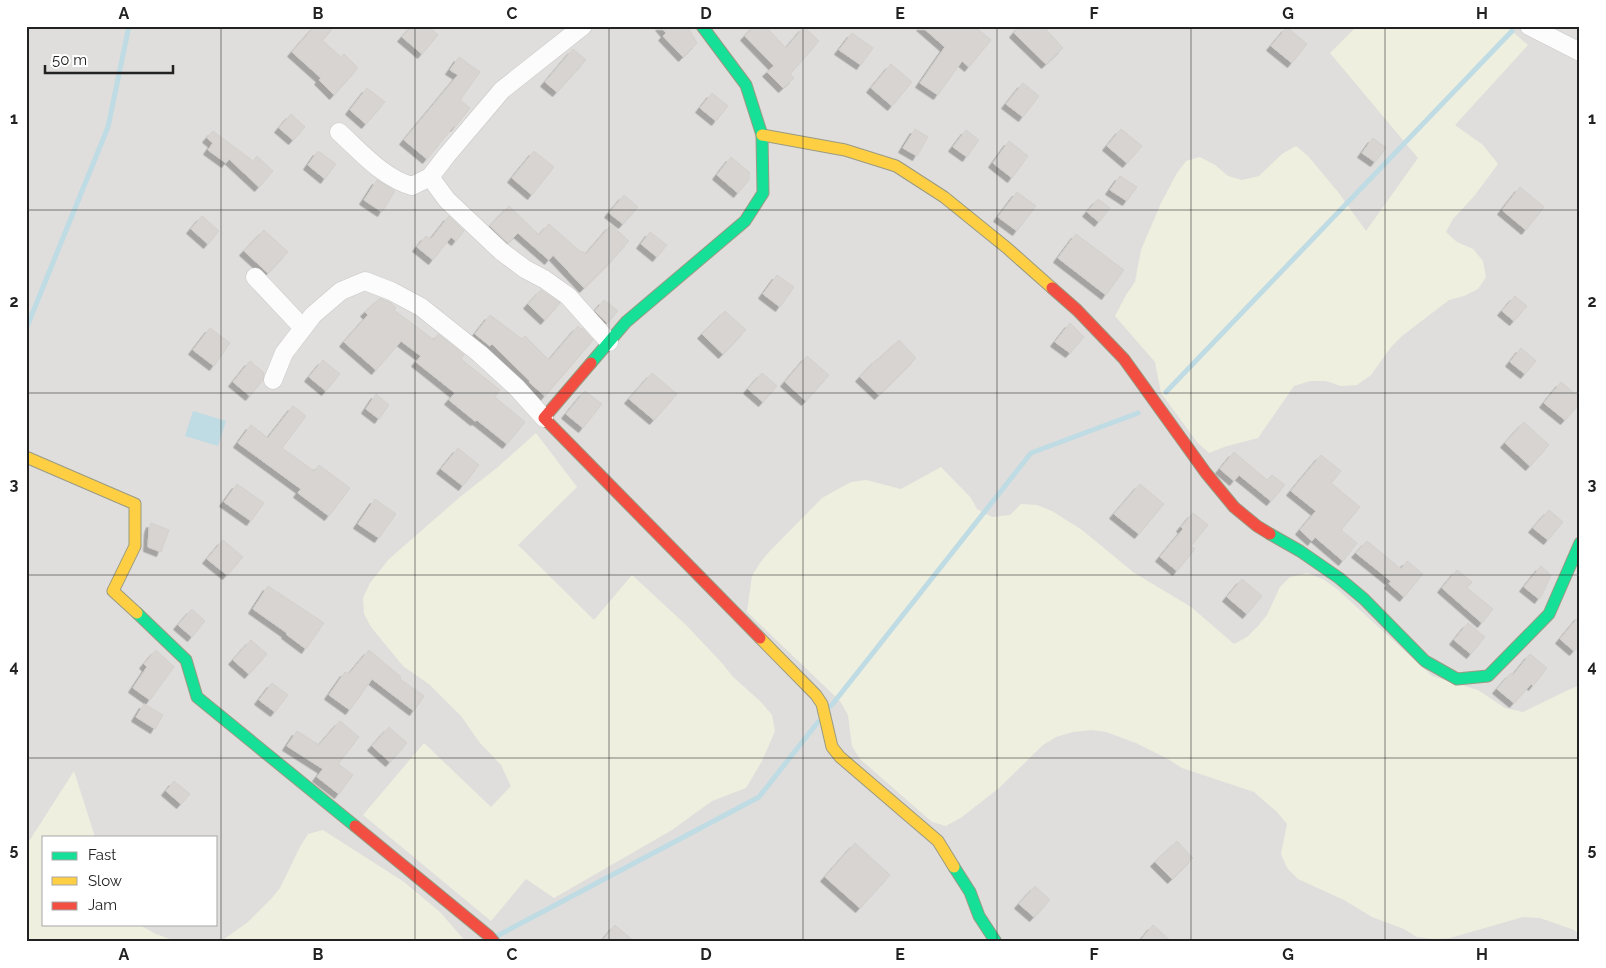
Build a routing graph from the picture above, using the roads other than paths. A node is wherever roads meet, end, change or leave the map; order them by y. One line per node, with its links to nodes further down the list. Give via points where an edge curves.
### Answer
1 (583, 26): 7 (street, via 502,90)
2 (702, 26): 6 (street, via 746,85)
3 (1529, 26): 4 (street)
4 (1580, 52)
5 (339, 132): 7 (street, via 399,182 412,186)
6 (762, 135): 10 (street, via 763,193 745,221 626,322); 14 (street, via 845,150 896,166 944,197 1076,310 1124,359 1234,507 1257,526 1339,578 1425,661 1457,679 1488,676 1549,614)
7 (430, 177): 10 (street, via 447,200 501,251 568,296)
8 (255, 277): 9 (street)
9 (303, 328): 11 (street, via 284,353); 12 (street, via 342,290 365,281 421,307 480,354)
10 (609, 342): 12 (street)
11 (273, 380)
12 (544, 418): 16 (street, via 816,695 822,704 832,747 938,841)
13 (26, 457): 15 (street, via 135,504 135,546 113,591 186,660 197,697)
14 (1580, 543)
15 (491, 939)
16 (996, 942)

